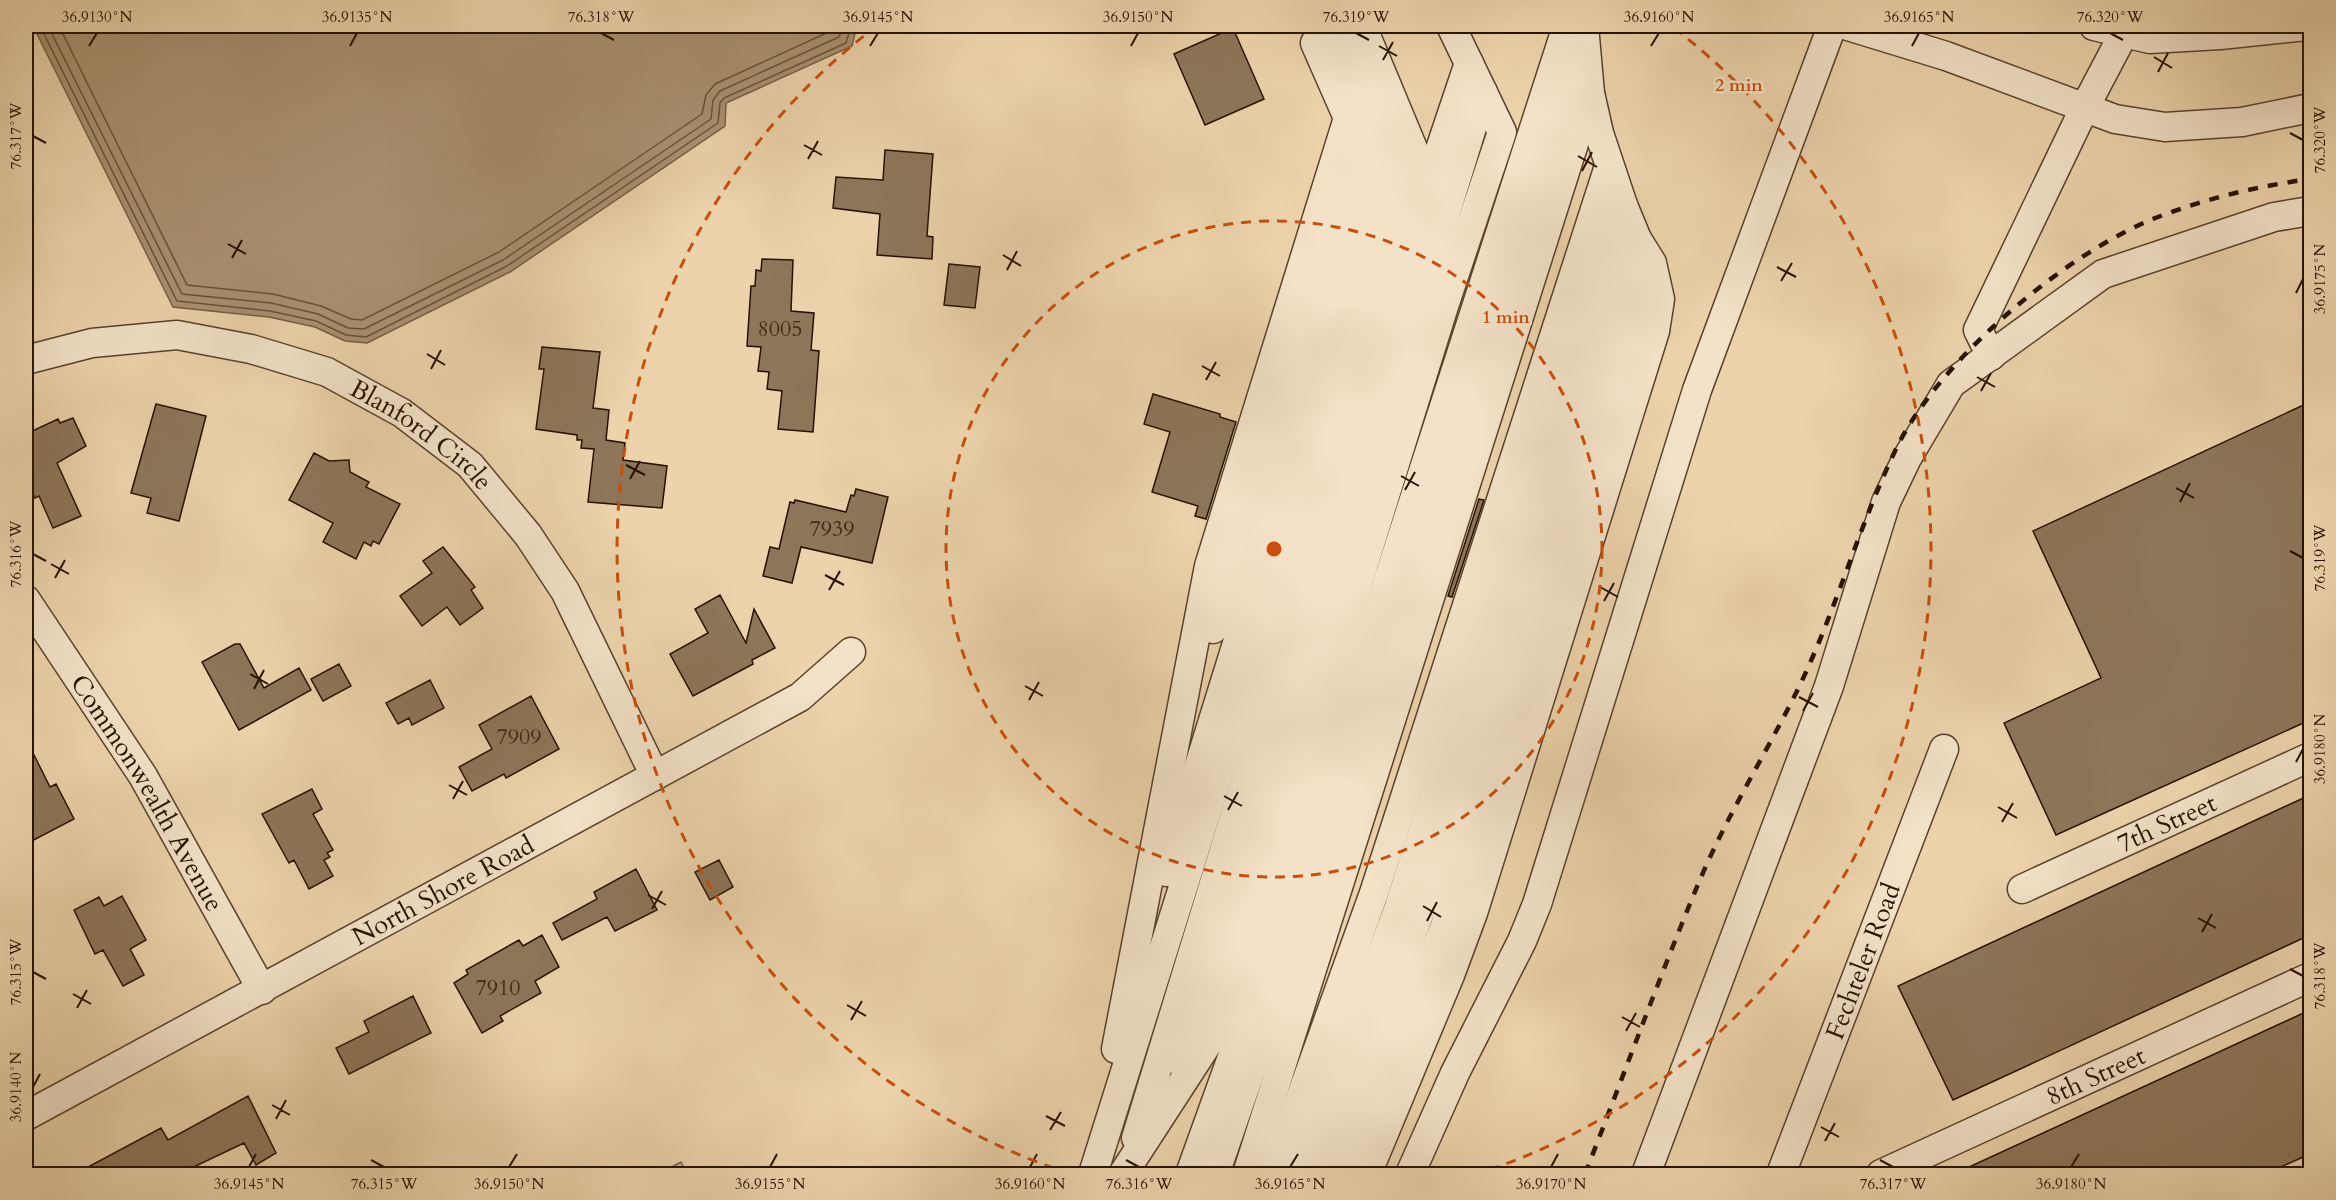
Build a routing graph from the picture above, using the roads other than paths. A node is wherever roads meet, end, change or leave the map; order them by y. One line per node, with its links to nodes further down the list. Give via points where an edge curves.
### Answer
1 (1451, 26): 9 (street)
2 (1832, 26): 40 (street, via 1697,390 1537,904)
3 (1848, 26): 12 (street, via 1946,56)
4 (2094, 26): 7 (street)
5 (2306, 26): 7 (street, via 2150,39)
6 (1578, 28): 10 (street); 32 (street); 33 (street, via 1325,855)
7 (2130, 29): 12 (street)
8 (1338, 34): 28 (street, via 1348,118 1363,159 1172,760); 28 (street, via 1390,159); 31 (street, via 1414,151)
9 (1469, 63): 30 (street, via 1425,194); 30 (street, via 1502,132 1221,1023)
10 (1590, 93): 13 (street); 34 (street)
11 (2310, 108): 12 (street, via 2242,122 2165,127 2115,119)
12 (2084, 109): 18 (street, via 1978,330)
13 (1609, 166): 14 (street); 35 (street, via 1374,893)
14 (1623, 205): 16 (street); 36 (street, via 1398,910)
15 (2310, 212): 18 (street, via 2274,217 2103,274)
16 (1637, 238): 17 (street); 37 (street, via 1423,904)
17 (1652, 263): 38 (street, via 1444,926); 39 (street, via 1660,299 1648,354 1473,913)
18 (1991, 356): 41 (street, via 1951,384 1886,502 1829,686)
19 (26, 360): 24 (street, Blanford Circle, via 92,343 177,335 251,350 327,372 402,413 470,465 528,535 565,591)
20 (26, 600): 27 (street, Commonwealth Avenue, via 142,776)
21 (851, 652): 24 (street, North Shore Road, via 800,697)
22 (1944, 749): 42 (street, Fechteler Road)
23 (2310, 758): 25 (street, 7th Street)
24 (655, 776): 27 (street, North Shore Road)
25 (2022, 889)
26 (2310, 977): 43 (street, 8th Street)
27 (262, 990): 29 (street, North Shore Road)
28 (1123, 1011): 31 (street)
29 (26, 1116)
30 (1124, 1172)
31 (1092, 1174)
32 (1190, 1174)
33 (1215, 1174)
34 (1247, 1174)
35 (1273, 1174)
36 (1299, 1174)
37 (1322, 1174)
38 (1344, 1174)
39 (1367, 1174)
40 (1410, 1174)
41 (1646, 1174)
42 (1781, 1174)
43 (1881, 1174)

